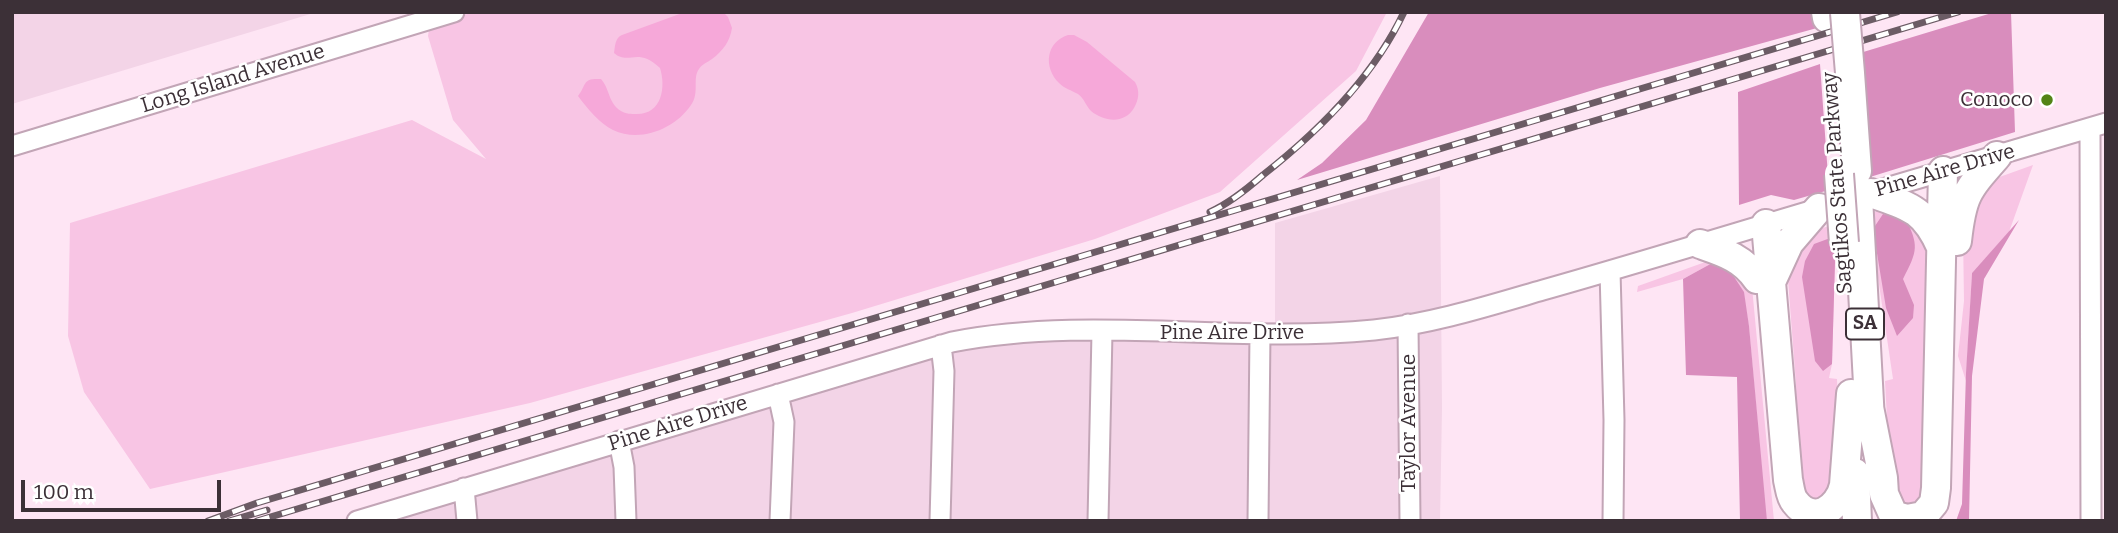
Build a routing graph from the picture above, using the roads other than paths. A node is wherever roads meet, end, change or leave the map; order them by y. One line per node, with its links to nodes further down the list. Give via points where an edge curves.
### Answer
1 (452, 13): 4 (street, Long Island Avenue)
2 (1836, 14): 8 (highway, Sagtikos State Parkway / SA)
3 (2098, 126): 5 (street, Pine Aire Drive); 7 (street)
4 (12, 146)
5 (1997, 156): 6 (street, Pine Aire Drive); 12 (highway, via 1964,197)
6 (1948, 170): 8 (street, Pine Aire Drive); 12 (highway)
7 (2098, 172): 22 (street)
8 (1855, 179): 9 (street, Pine Aire Drive); 12 (highway, via 1920,214); 20 (highway, Sagtikos State Parkway / SA, bridge, via 1852,243)
9 (1819, 208): 10 (street, Pine Aire Drive); 14 (highway)
10 (1759, 226): 11 (street, Pine Aire Drive); 14 (highway)
11 (1700, 244): 13 (street, Pine Aire Drive); 14 (highway, via 1736,258)
12 (1948, 253): 20 (highway, via 1936,488 1934,503 1923,516 1901,518 1888,508); 36 (highway, via 1950,471)
13 (1610, 271): 15 (street, Pine Aire Drive); 32 (street)
14 (1764, 281): 20 (highway, via 1788,480 1795,503 1805,510 1831,509 1840,499); 33 (highway)
15 (1408, 324): 17 (street, Pine Aire Drive, via 1339,333); 31 (street, Taylor Avenue)
16 (1101, 332): 17 (street, Pine Aire Drive); 18 (street, Pine Aire Drive, via 1007,334); 29 (street)
17 (1260, 333): 30 (street)
18 (941, 345): 19 (street, Pine Aire Drive); 28 (street)
19 (778, 394): 21 (street, Pine Aire Drive); 27 (street, via 784,422)
20 (1860, 400): 34 (highway, Sagtikos State Parkway / SA); 35 (highway, Sagtikos State Parkway / SA)
21 (619, 441): 23 (street, Pine Aire Drive); 26 (street)
22 (2098, 465): 37 (street)
23 (464, 488): 24 (street, Pine Aire Drive); 25 (street)
24 (357, 521)
25 (467, 521)
26 (625, 521)
27 (780, 521)
28 (940, 521)
29 (1098, 521)
30 (1258, 521)
31 (1410, 521)
32 (1613, 521)
33 (1781, 521)
34 (1857, 521)
35 (1872, 521)
36 (1945, 521)
37 (2091, 521)

